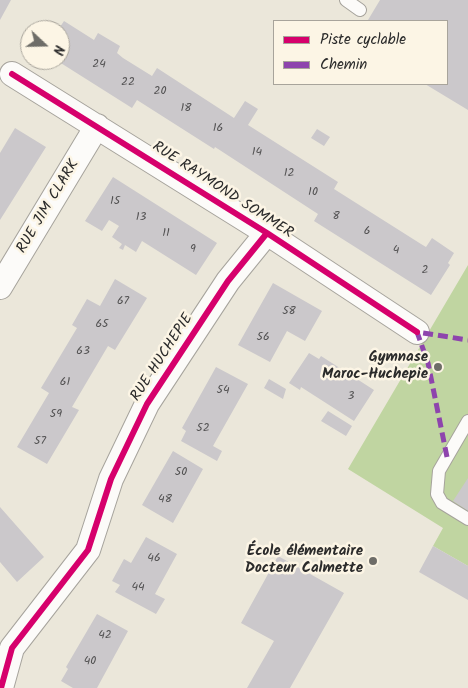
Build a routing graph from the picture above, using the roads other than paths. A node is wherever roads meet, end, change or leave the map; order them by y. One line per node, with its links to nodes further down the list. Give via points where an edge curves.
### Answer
1 (346, 0): 2 (lane)
2 (360, 10)
3 (12, 74): 4 (street, RUE RAYMOND SOMMER)
4 (97, 126): 5 (street, RUE RAYMOND SOMMER); 6 (street, RUE JIM CLARK)
5 (267, 234): 7 (street, RUE RAYMOND SOMMER); 10 (street, RUE HUCHEPIE, via 228,281 147,404 111,479 88,550)
6 (0, 287)
7 (417, 332)
8 (468, 421): 9 (lane, via 439,471 437,494 442,503)
9 (468, 519)
10 (6, 640): 11 (street, RUE HUCHEPIE)
11 (1, 688)

